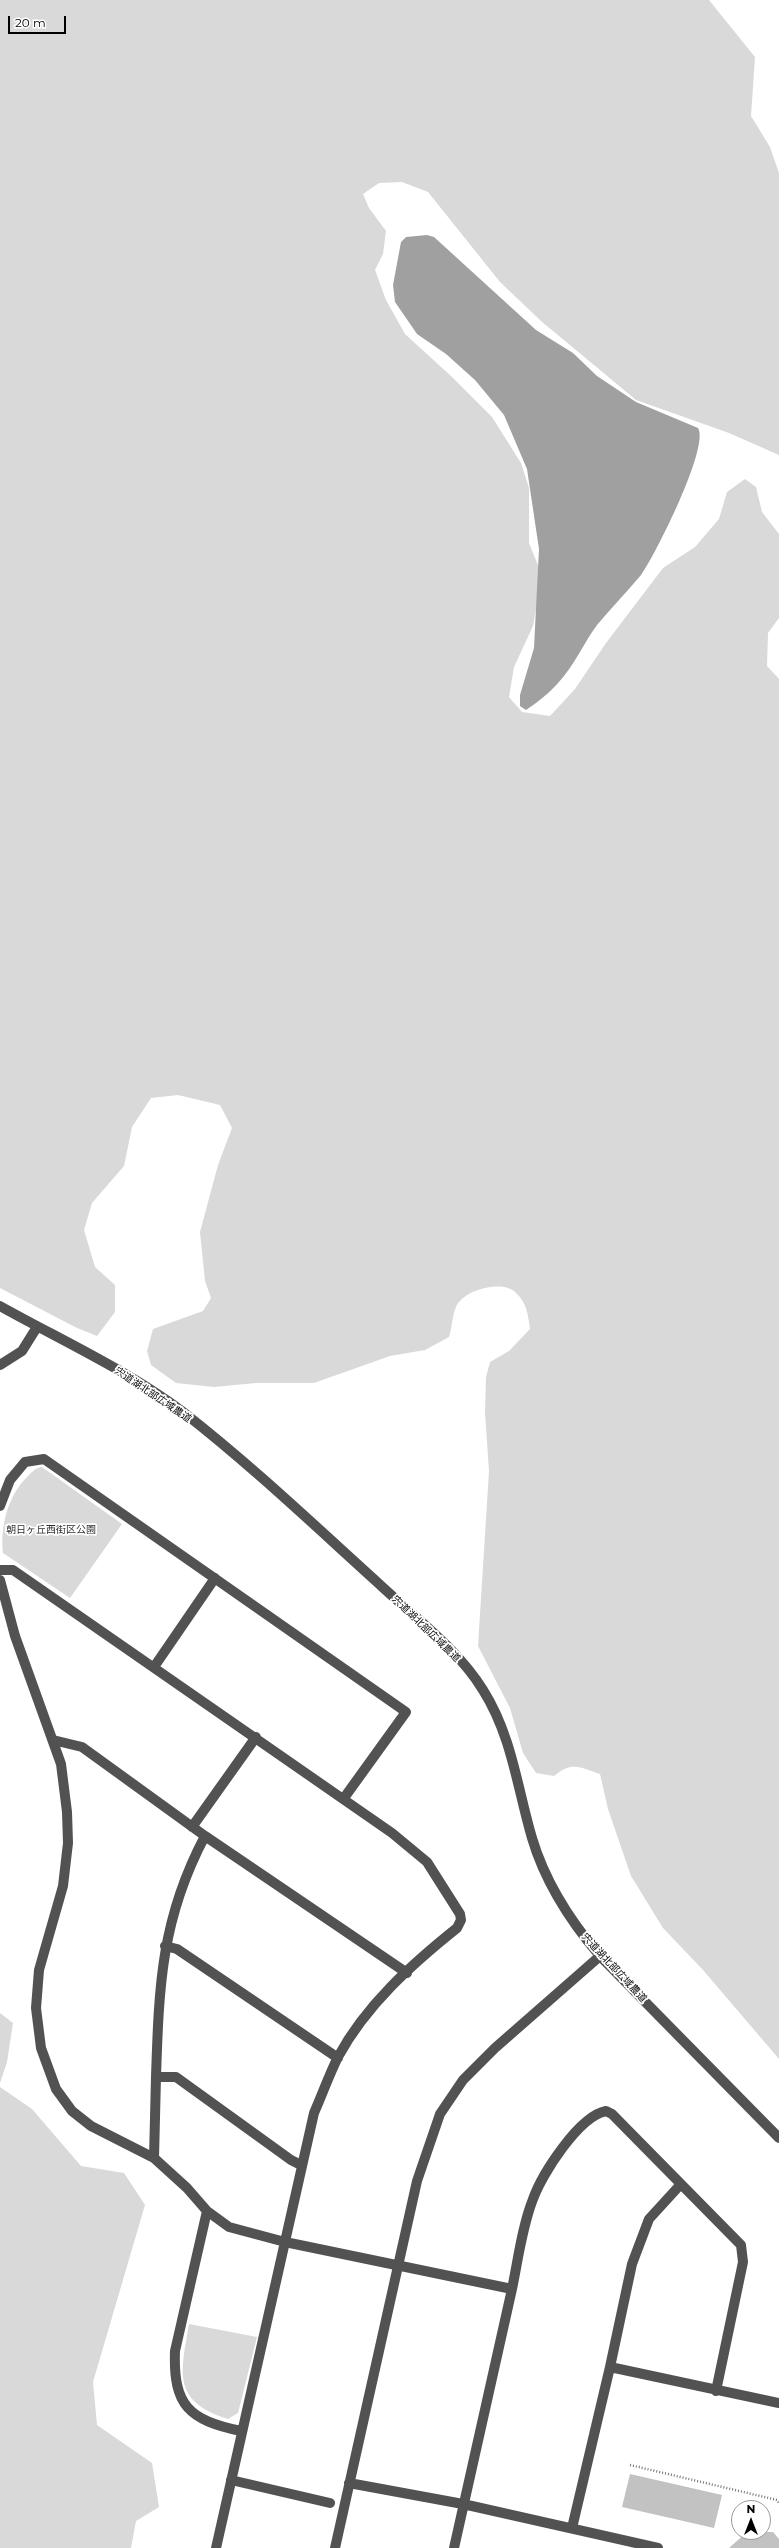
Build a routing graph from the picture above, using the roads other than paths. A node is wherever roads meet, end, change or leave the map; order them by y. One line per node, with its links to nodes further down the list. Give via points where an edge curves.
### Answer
1 (0, 1306): 2 (street, 宍道湖北部広域農道)
2 (37, 1327): 3 (street, via 22,1351); 15 (street, 宍道湖北部広域農道, via 121,1372 182,1412 340,1549 452,1652 482,1688 500,1720 515,1763 532,1839 552,1886 575,1927)
3 (0, 1364)
4 (0, 1506): 6 (street, via 10,1480 25,1462 44,1459)
5 (0, 1570): 8 (street, via 14,1570)
6 (215, 1578): 8 (street); 11 (street, via 406,1712)
7 (0, 1580): 10 (street, via 15,1636)
8 (154, 1667): 9 (street)
9 (256, 1737): 11 (street); 12 (street)
10 (53, 1740): 12 (street, via 82,1747); 20 (street, via 61,1764 68,1843 63,1886 39,1970 36,2008 41,2048 56,2089 72,2111 91,2126)
11 (344, 1798): 16 (street, via 427,1862 460,1914 461,1920 457,1928)
12 (192, 1827): 13 (street)
13 (205, 1836): 14 (street, via 182,1885); 16 (street)
14 (166, 1946): 17 (street, via 177,1949); 18 (street, via 160,1984)
15 (600, 1956): 19 (street, 宍道湖北部広域農道); 25 (street, via 495,2048 463,2080 440,2114 417,2181)
16 (407, 1973): 17 (street, via 379,1999)
17 (338, 2058): 21 (street, via 314,2114)
18 (156, 2077): 20 (street); 21 (street, via 176,2077 291,2160)
19 (779, 2138)
20 (154, 2158): 23 (street, via 187,2188)
21 (301, 2164): 24 (street)
22 (681, 2184): 26 (street, via 612,2114 606,2111 591,2116 553,2162 533,2199); 27 (street, via 649,2220 632,2264); 28 (street, via 736,2239 743,2252)
23 (207, 2211): 24 (street, via 230,2227); 30 (street, via 175,2351 174,2374 180,2395 187,2407 200,2419)
24 (285, 2242): 25 (street); 30 (street)
25 (399, 2265): 26 (street); 32 (street)
26 (512, 2289): 34 (street)
27 (610, 2367): 28 (street); 35 (street)
28 (716, 2391): 29 (street)
29 (779, 2403)
30 (241, 2431): 31 (street)
31 (231, 2480): 33 (street); 36 (street)
32 (350, 2483): 34 (street); 37 (street)
33 (330, 2503)
34 (463, 2504): 35 (street); 38 (street)
35 (572, 2528): 39 (street)
36 (216, 2548)
37 (335, 2548)
38 (454, 2548)
39 (658, 2548)

